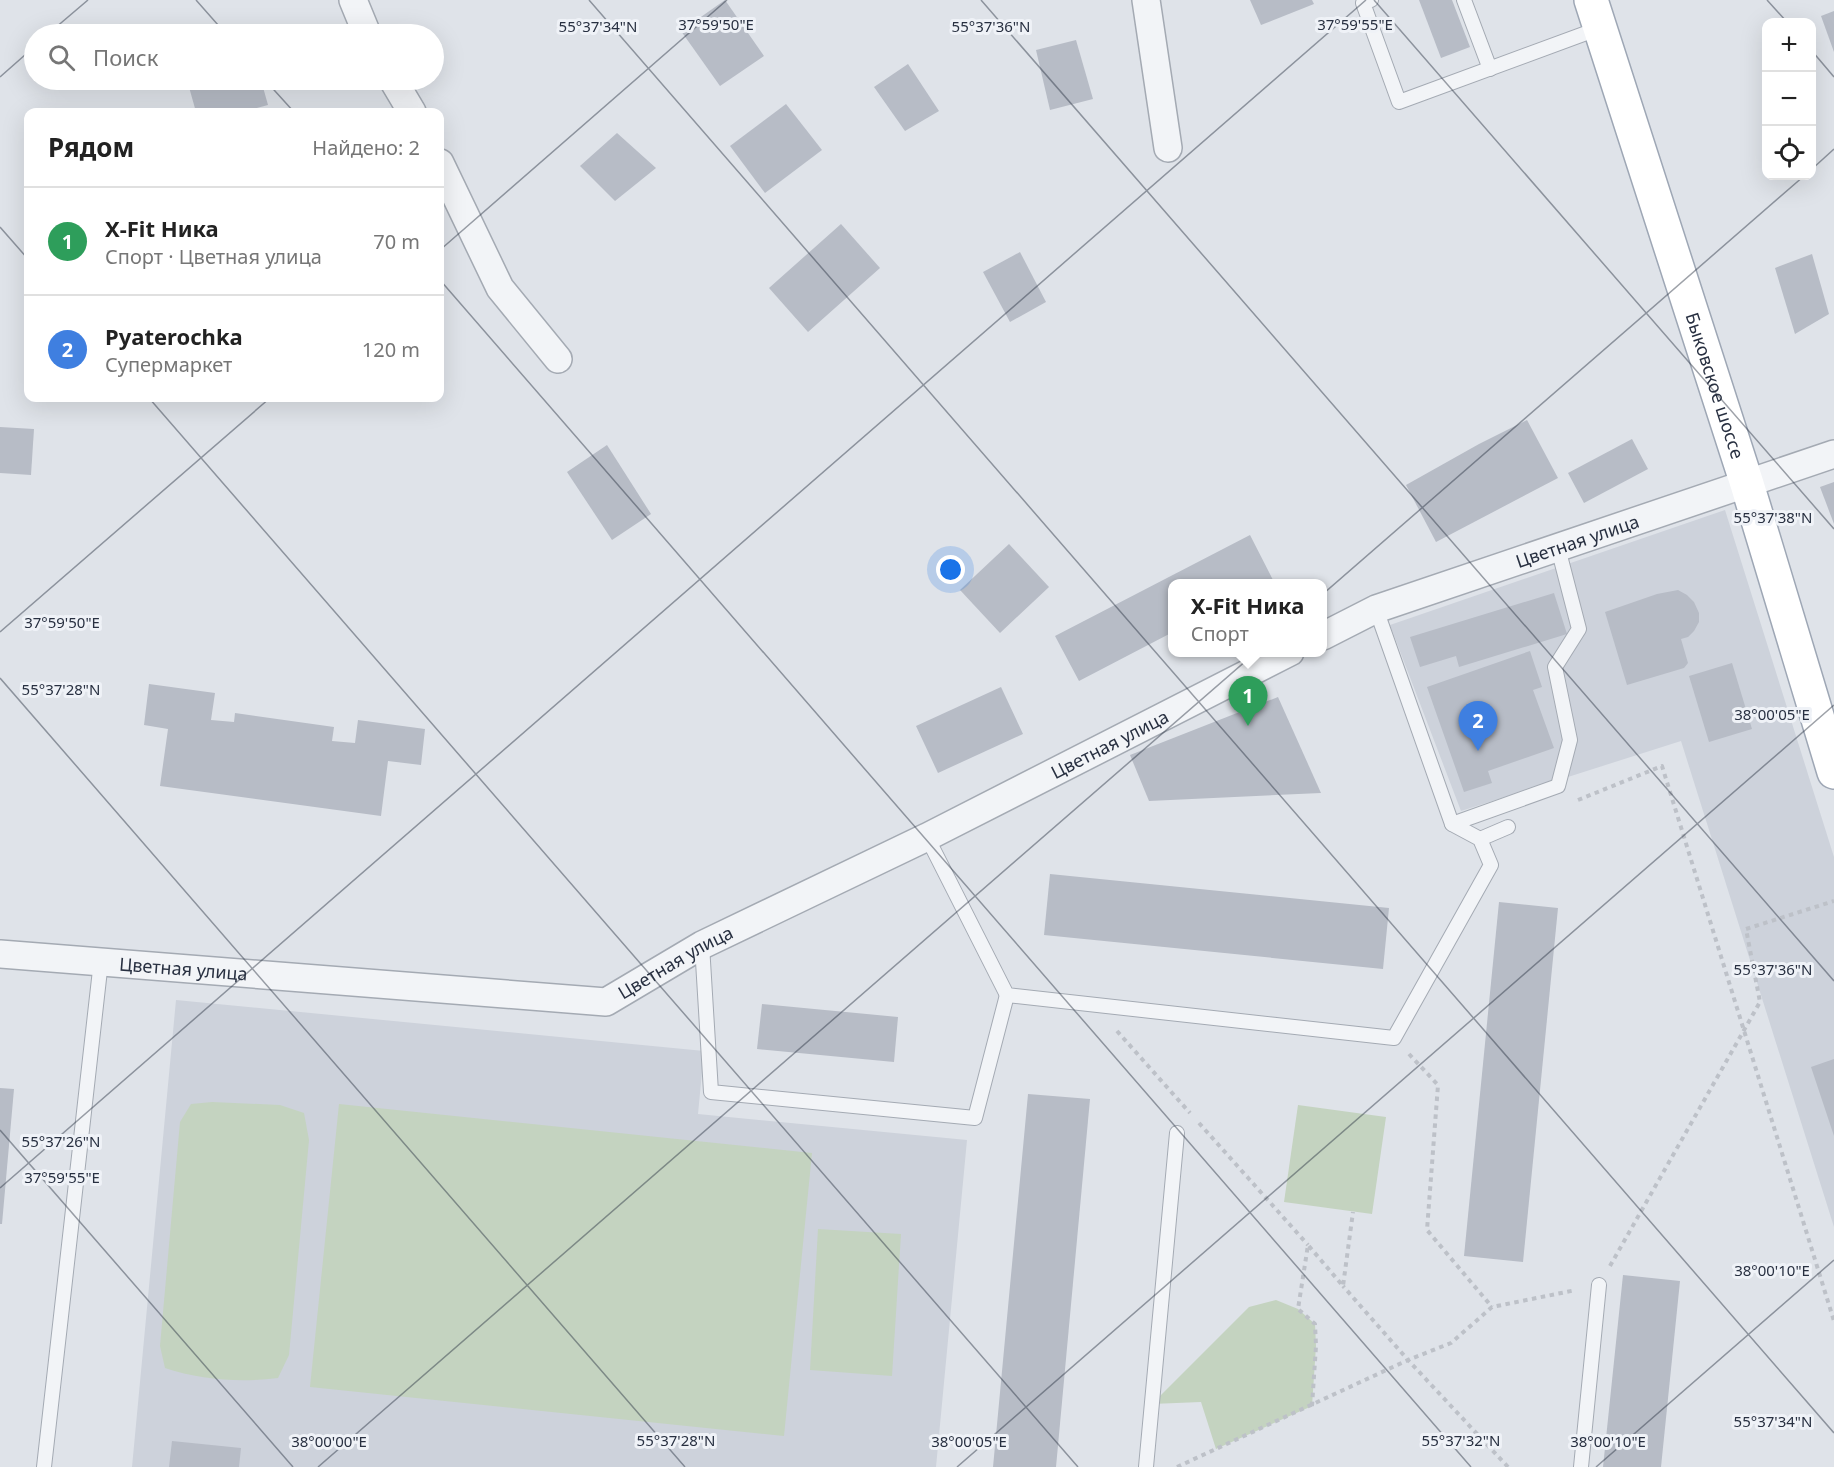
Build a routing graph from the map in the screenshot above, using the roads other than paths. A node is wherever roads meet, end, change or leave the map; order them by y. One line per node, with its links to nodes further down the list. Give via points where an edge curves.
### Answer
1 (353, 0): 6 (street)
2 (1146, 0): 10 (street)
3 (1371, 0): 7 (lane, via 1363,3 1399,102)
4 (1464, 0): 7 (lane)
5 (1596, 14): 7 (lane); 14 (main road, Быковское шоссе)
6 (363, 24)
7 (1490, 69)
8 (399, 90): 9 (street)
9 (410, 108)
10 (1168, 148)
11 (444, 171): 12 (street, via 500,288)
12 (558, 359)
13 (1834, 454): 14 (street, Цветная улица)
14 (1747, 484): 15 (street, Цветная улица); 19 (main road, Быковское шоссе)
15 (1558, 548): 16 (street, Цветная улица); 20 (lane, via 1579,629 1556,667 1570,740 1558,786)
16 (1376, 609): 17 (street, Цветная улица); 20 (lane)
17 (1327, 634)
18 (1280, 657): 22 (street, Цветная улица)
19 (1834, 772)
20 (1452, 824): 23 (lane)
21 (1508, 827): 23 (lane)
22 (927, 837): 24 (street, Цветная улица); 27 (lane)
23 (1480, 839): 27 (lane, via 1491,865 1394,1038)
24 (702, 945): 26 (street, Цветная улица, via 606,1002); 27 (lane, via 711,1092 975,1118)
25 (0, 954): 26 (street, Цветная улица)
26 (101, 961): 30 (lane)
27 (1007, 995)
28 (1177, 1133): 31 (lane)
29 (1599, 1285): 32 (lane)
30 (44, 1467)
31 (1146, 1467)
32 (1581, 1467)

